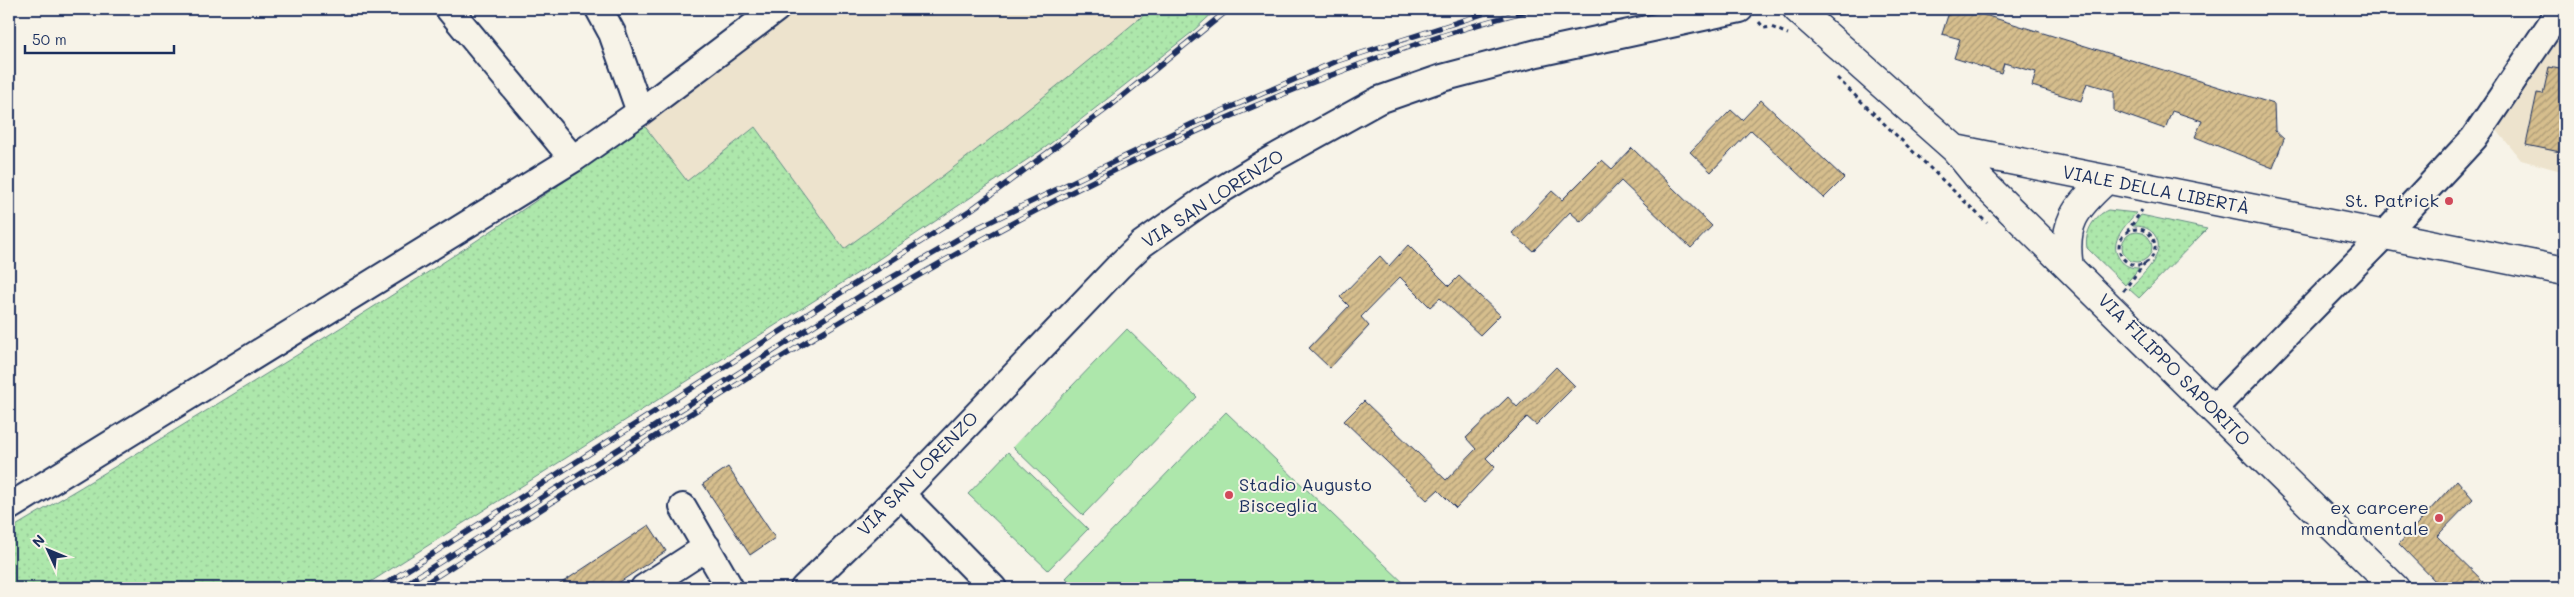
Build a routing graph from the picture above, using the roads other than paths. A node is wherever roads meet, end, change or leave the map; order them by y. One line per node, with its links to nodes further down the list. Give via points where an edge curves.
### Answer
1 (449, 9): 9 (street)
2 (776, 9): 7 (street)
3 (1740, 9): 15 (street, VIA SAN LORENZO, via 1536,53 1442,78 1379,100 1267,162 1142,244)
4 (1797, 9): 8 (main road, VIALE DELLA LIBERTÀ)
5 (2561, 9): 11 (street, via 2474,138)
6 (607, 12): 7 (street)
7 (640, 112): 9 (street)
8 (1955, 149): 10 (main road, VIALE DELLA LIBERTÀ); 12 (main road, VIA FILIPPO SAPORITO, via 1982,182)
9 (573, 159): 16 (street)
10 (2106, 180): 11 (main road, VIALE DELLA LIBERTÀ); 12 (main road, via 2082,201 2070,220 2066,246)
11 (2384, 235): 13 (main road, VIALE DELLA LIBERTÀ); 14 (street)
12 (2069, 267): 14 (main road, VIA FILIPPO SAPORITO)
13 (2565, 271)
14 (2213, 409): 23 (main road, VIA FILIPPO SAPORITO)
15 (901, 494): 21 (street, VIA SAN LORENZO); 22 (street)
16 (9, 507)
17 (683, 507): 18 (street)
18 (707, 547): 19 (street); 20 (street)
19 (644, 588)
20 (730, 588)
21 (804, 588)
22 (993, 588)
23 (2395, 588)

